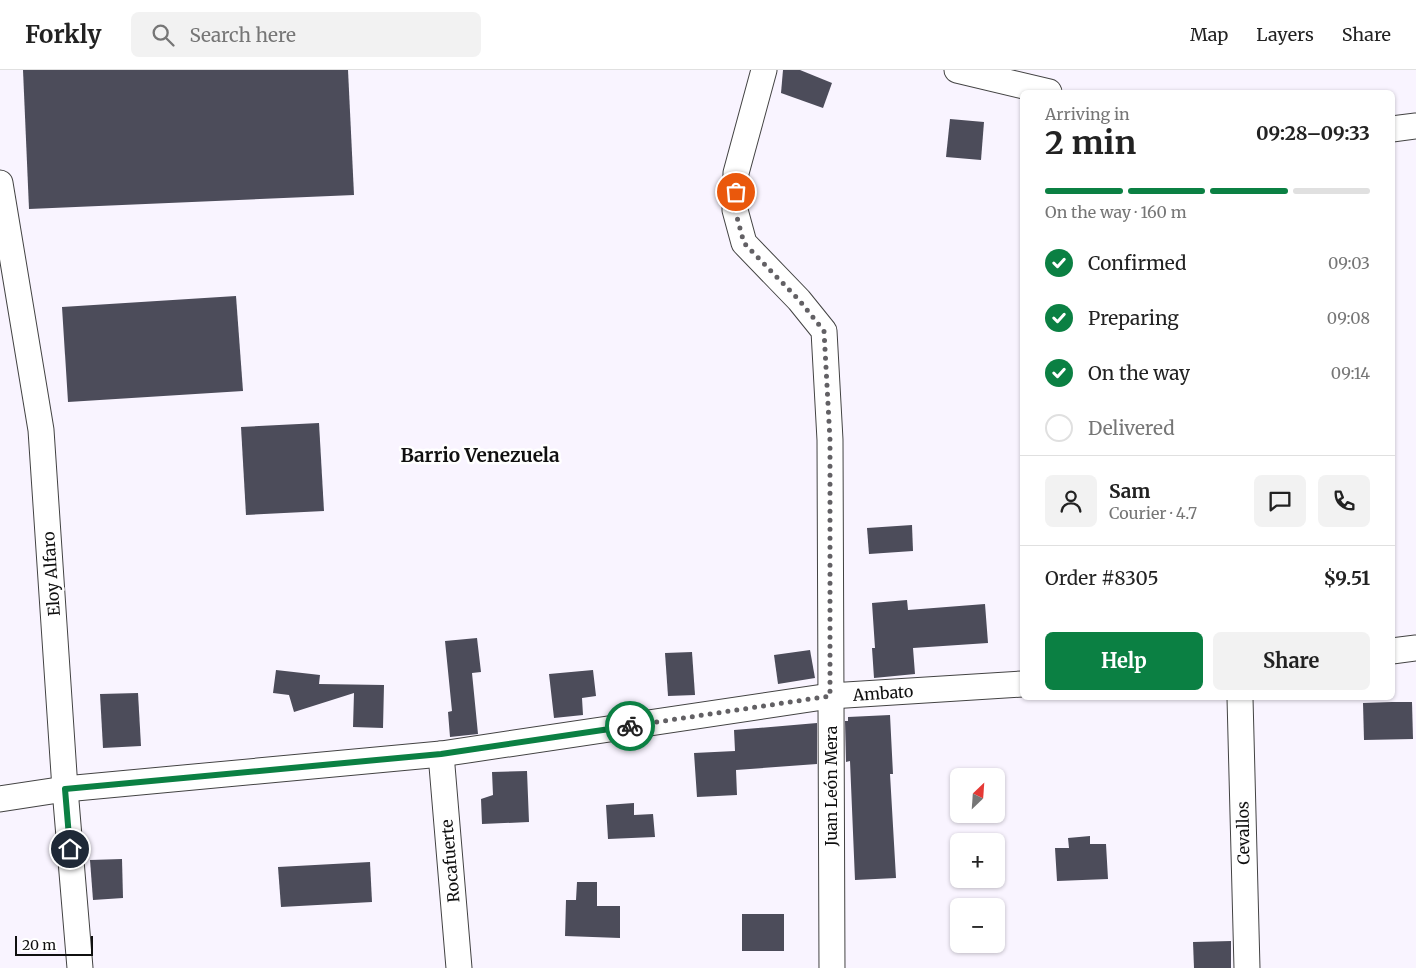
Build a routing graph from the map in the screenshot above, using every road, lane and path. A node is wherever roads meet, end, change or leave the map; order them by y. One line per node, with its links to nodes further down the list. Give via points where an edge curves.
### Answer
1 (764, 70): 10 (street, Juan León Mera, via 736,173 735,210 744,243 824,331 830,440)
2 (957, 70): 3 (street)
3 (1041, 90)
4 (1416, 126): 5 (street)
5 (1395, 128)
6 (0, 183): 13 (street, Eloy Alfaro, via 41,430)
7 (1416, 648): 8 (street)
8 (1395, 651)
9 (1020, 684): 10 (street, Ambato)
10 (830, 696): 12 (street, Ambato); 17 (street, Juan León Mera)
11 (1240, 700): 18 (street, Cevallos)
12 (441, 754): 13 (street, Ambato); 16 (street, Rocafuerte)
13 (65, 789): 14 (street, Ambato); 15 (street, Eloy Alfaro)
14 (0, 799)
15 (80, 968)
16 (459, 968)
17 (832, 968)
18 (1247, 968)

